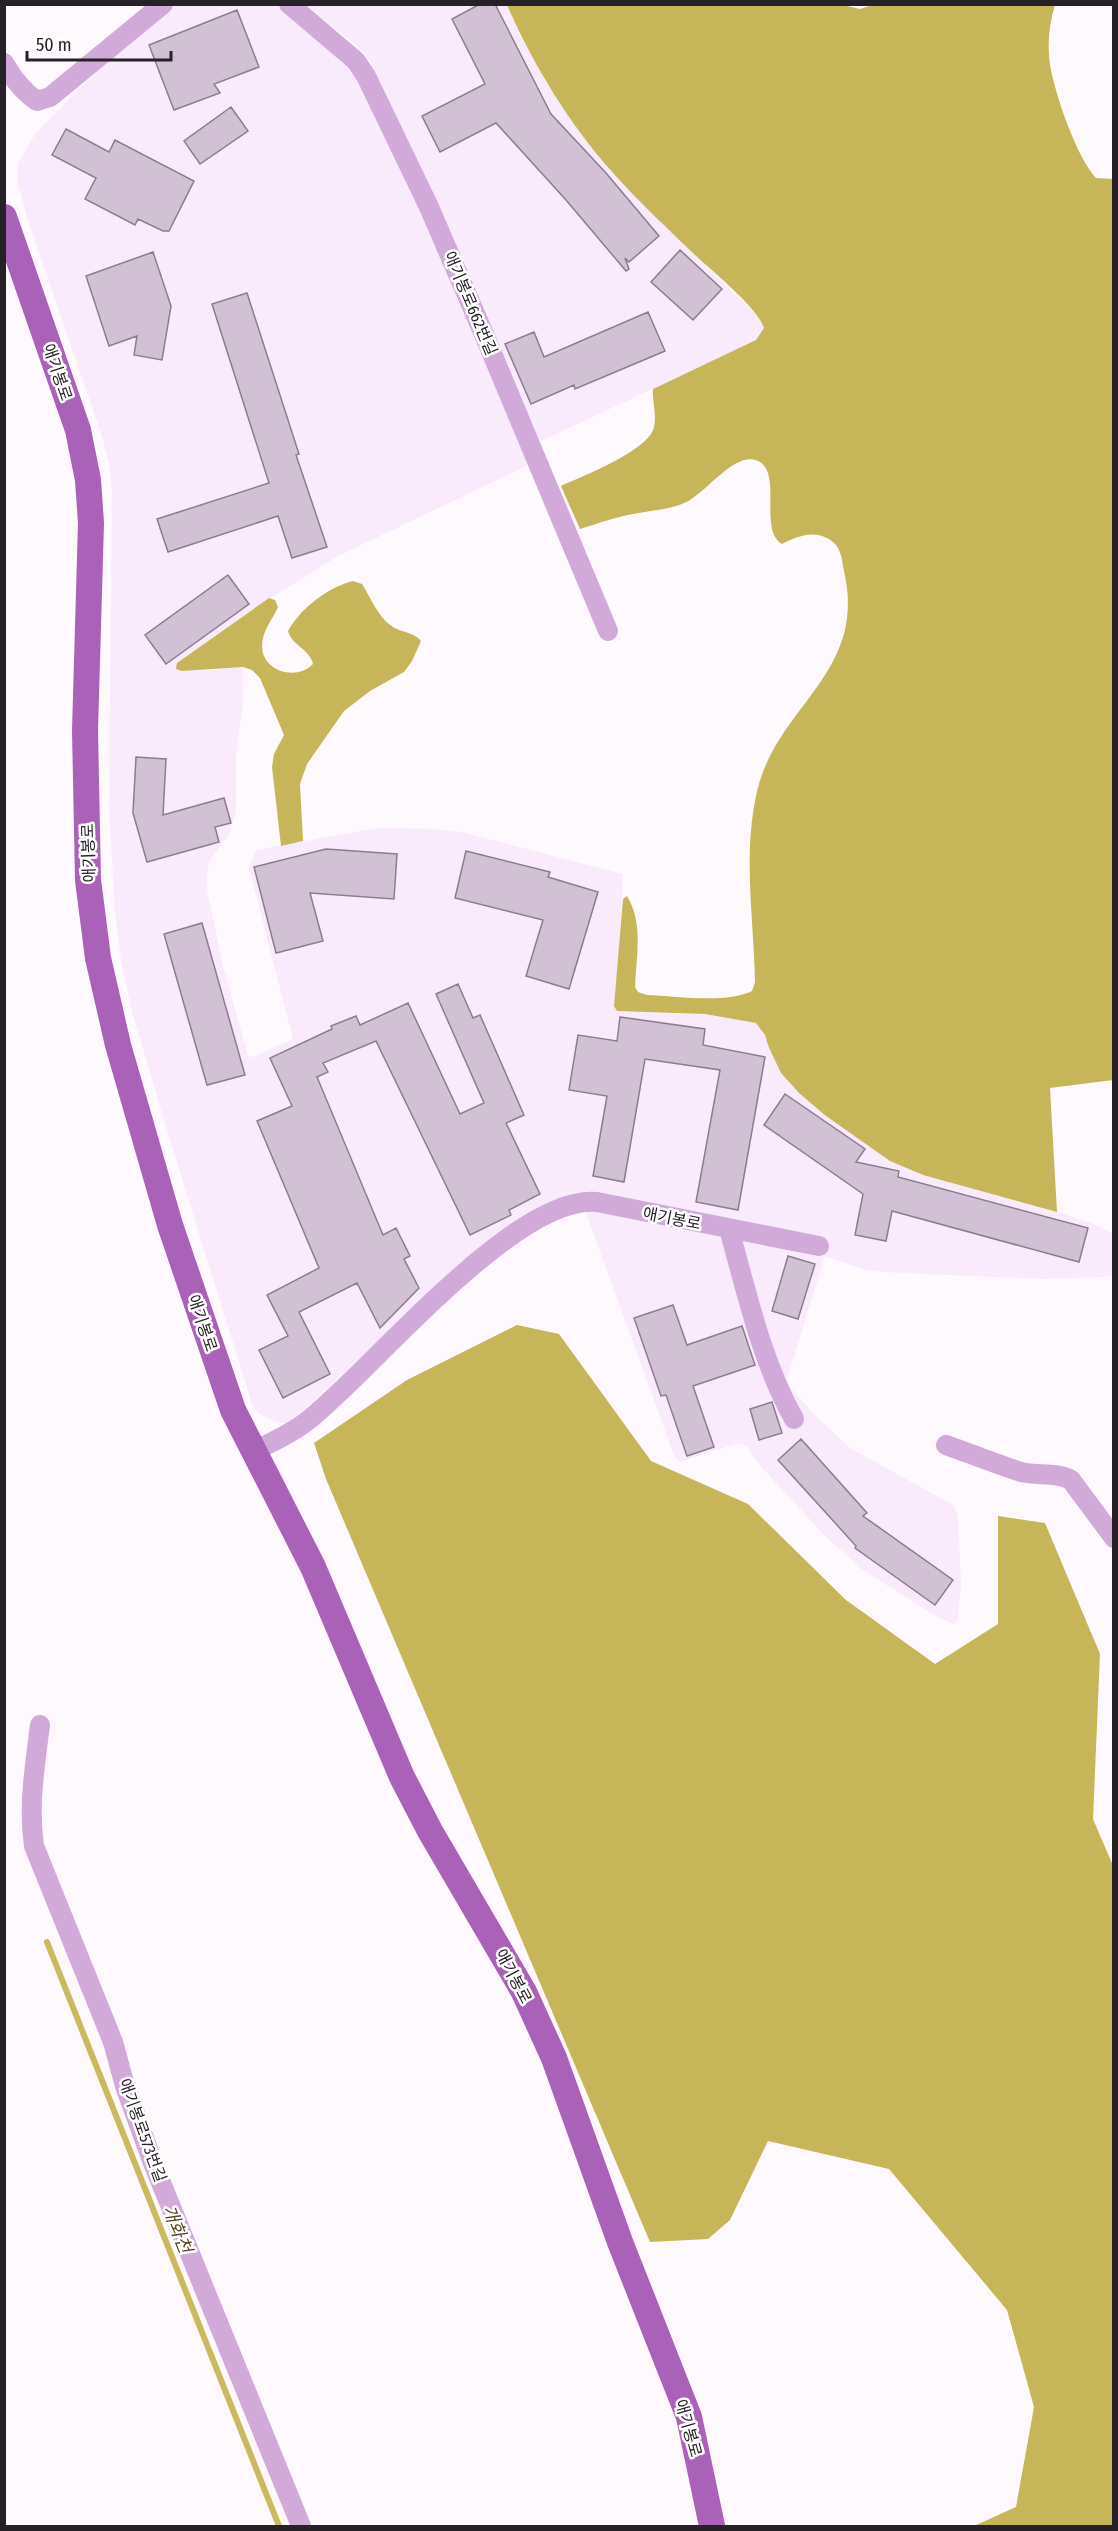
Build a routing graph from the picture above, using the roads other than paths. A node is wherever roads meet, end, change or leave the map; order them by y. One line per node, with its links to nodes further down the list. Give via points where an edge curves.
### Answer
1 (163, 4): 3 (lane, via 50,97 37,100 26,94)
2 (289, 4): 6 (lane, 애기봉로662번길, via 356,61 366,76 429,207)
3 (4, 63)
4 (4, 217): 5 (main road, 애기봉로)
5 (9, 243): 11 (main road, 애기봉로, via 78,430 88,480 88,880 98,958 118,1046 170,1225 233,1410)
6 (608, 632)
7 (729, 1229): 8 (lane, 애기봉로); 9 (lane, via 768,1364); 11 (lane, 애기봉로, via 597,1202 583,1200 570,1204 528,1224 478,1261 306,1422)
8 (819, 1246)
9 (794, 1419)
10 (946, 1445): 12 (lane, via 1022,1472 1063,1475 1071,1480)
11 (254, 1451): 15 (main road, 애기봉로, via 313,1567 402,1777 524,1992 554,2058 689,2417)
12 (1113, 1538)
13 (40, 1725): 14 (lane, 애기봉로573번길, via 30,1818 34,1846 113,2042 153,2163)
14 (301, 2526)
15 (712, 2526)

